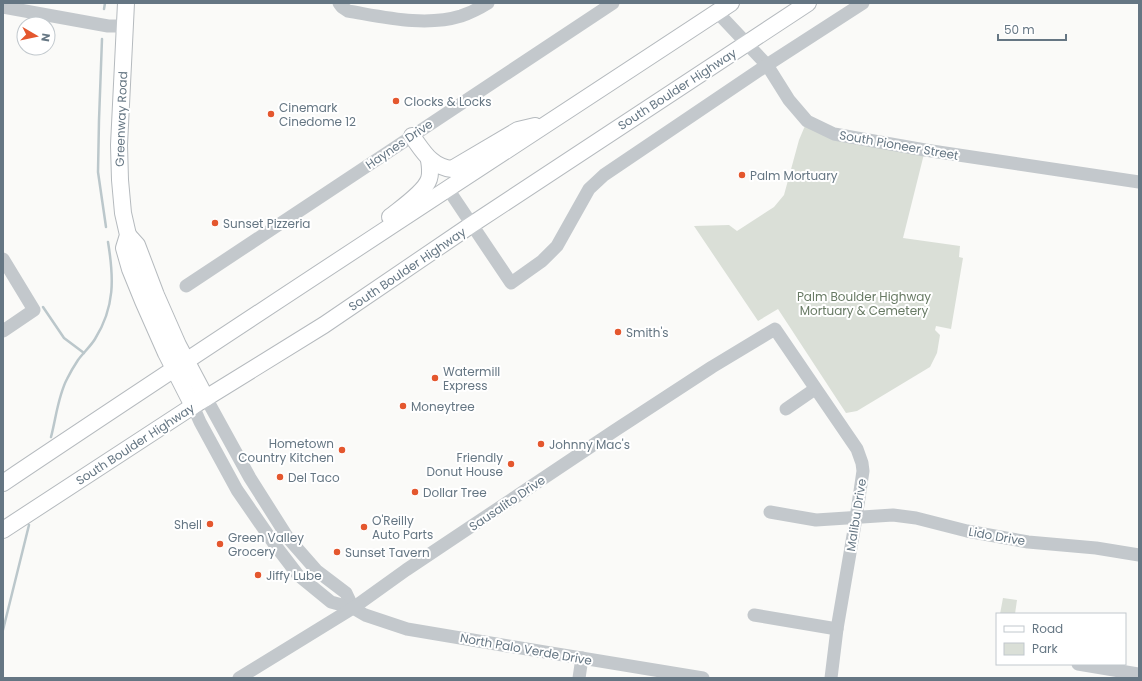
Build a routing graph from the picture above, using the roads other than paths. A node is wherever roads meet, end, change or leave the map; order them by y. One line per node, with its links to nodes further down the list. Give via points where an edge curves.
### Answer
1 (126, 3): 10 (main road, Greenway Road)
2 (339, 3): 3 (street, via 348,11 410,21 455,18)
3 (488, 3)
4 (613, 3): 14 (street, Haynes Drive)
5 (808, 3): 11 (main road, South Boulder Highway)
6 (863, 3): 12 (street)
7 (3, 7): 9 (street)
8 (724, 7): 11 (street, South Pioneer Street); 13 (main road)
9 (43, 8): 10 (street, via 108,26)
10 (125, 26): 24 (main road, Greenway Road, via 119,145 120,180 128,235 124,248 130,269 166,353)
11 (747, 43): 12 (street, South Pioneer Street); 18 (main road, South Boulder Highway)
12 (767, 65): 16 (street, South Pioneer Street, via 789,100 807,121 834,134); 18 (street, via 604,175 589,189 557,246 542,261 511,283)
13 (550, 122): 15 (main road, via 518,130 452,169); 17 (main road)
14 (412, 136): 15 (main road); 21 (street, Haynes Drive)
15 (429, 160): 19 (main road, via 429,179 426,186)
16 (1139, 182)
17 (448, 190): 18 (street); 19 (main road)
18 (471, 225): 26 (main road, South Boulder Highway, via 324,325)
19 (358, 248): 24 (main road)
20 (3, 259): 23 (street, via 34,310)
21 (186, 286)
22 (775, 329): 25 (street, Malibu Drive); 35 (street, Sausalito Drive, via 614,431)
23 (3, 331)
24 (180, 364): 26 (main road, Greenway Road); 28 (main road)
25 (815, 389): 27 (street); 30 (street, Malibu Drive, via 857,449 862,463)
26 (199, 402): 31 (main road, South Boulder Highway); 32 (street); 33 (street, North Palo Verde Drive, via 200,422 237,490)
27 (786, 409)
28 (3, 483)
29 (770, 512): 30 (street, Lido Drive, via 816,520)
30 (856, 518): 34 (street, Lido Drive, via 893,515 916,518 967,531 1028,542); 37 (street, Malibu Drive)
31 (3, 530)
32 (288, 538): 33 (street); 35 (street, via 317,571 346,593)
33 (275, 545): 35 (street, North Palo Verde Drive, via 298,575 331,602)
34 (1139, 555)
35 (353, 608): 38 (street, North Palo Verde Drive, via 365,615 407,629); 40 (street, Sausalito Drive)
36 (754, 615): 37 (street)
37 (837, 629): 45 (street, Malibu Drive)
38 (582, 658): 43 (street); 44 (street, North Palo Verde Drive)
39 (1084, 665): 41 (street)
40 (253, 674): 42 (street, Sausalito Drive)
41 (1138, 674)
42 (239, 678)
43 (579, 678)
44 (703, 678)
45 (831, 678)

